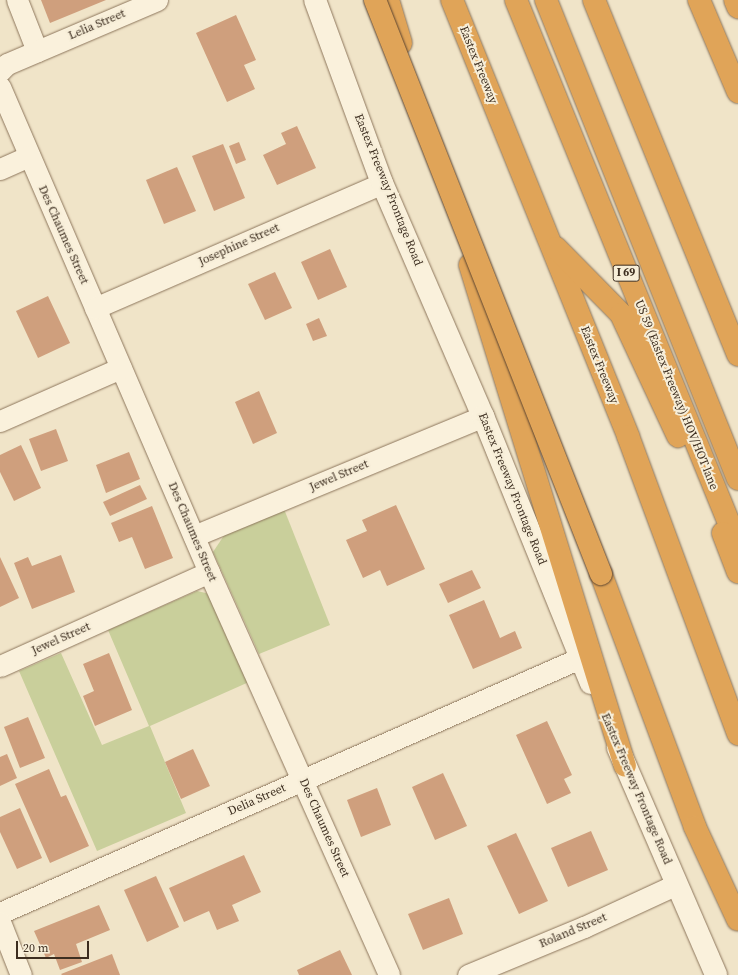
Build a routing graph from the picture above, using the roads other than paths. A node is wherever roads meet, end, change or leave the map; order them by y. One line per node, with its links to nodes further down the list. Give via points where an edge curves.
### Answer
1 (17, 0): 15 (street)
2 (157, 0): 15 (street, Lelia Street)
3 (315, 0): 21 (main road, Eastex Freeway Frontage Road)
4 (375, 0): 40 (highway, bridge, via 601,574 695,826)
5 (388, 0): 36 (highway)
6 (452, 0): 22 (highway, Eastex Freeway)
7 (516, 0): 30 (highway, US 59 (Eastex Freeway) HOV/HOT lane / I 69)
8 (546, 0): 28 (highway, I 69)
9 (594, 0): 14 (highway)
10 (610, 0): 14 (highway)
11 (699, 0): 18 (highway)
12 (735, 0): 13 (highway)
13 (738, 7)
14 (611, 44): 24 (highway)
15 (37, 51): 16 (street, via 7,64)
16 (0, 72)
17 (0, 87): 19 (street, Des Chaumes Street)
18 (738, 92)
19 (29, 156): 20 (street); 23 (street, Des Chaumes Street)
20 (0, 169)
21 (382, 183): 23 (street, Josephine Street); 26 (main road, Eastex Freeway Frontage Road)
22 (549, 242): 32 (highway, via 621,314 724,534); 35 (highway, Eastex Freeway, via 628,436)
23 (95, 308): 25 (street, Des Chaumes Street)
24 (738, 355)
25 (121, 368): 27 (street); 29 (street, Des Chaumes Street)
26 (484, 416): 29 (street, Jewel Street); 33 (main road, Eastex Freeway Frontage Road)
27 (0, 421)
28 (738, 479)
29 (194, 536): 31 (street, Des Chaumes Street)
30 (738, 545)
31 (209, 572): 34 (street, Jewel Street); 37 (street, Des Chaumes Street)
32 (738, 572)
33 (580, 658): 36 (main road, Eastex Freeway Frontage Road); 37 (street, Delia Street)
34 (0, 666)
35 (738, 734)
36 (625, 766): 38 (main road, Eastex Freeway Frontage Road)
37 (303, 780): 39 (street, Delia Street); 43 (street, Des Chaumes Street)
38 (677, 884): 44 (street, Roland Street); 45 (main road, Eastex Freeway Frontage Road)
39 (0, 912)
40 (738, 920)
41 (0, 922): 42 (street)
42 (21, 975)
43 (389, 975)
44 (468, 975)
45 (716, 975)

